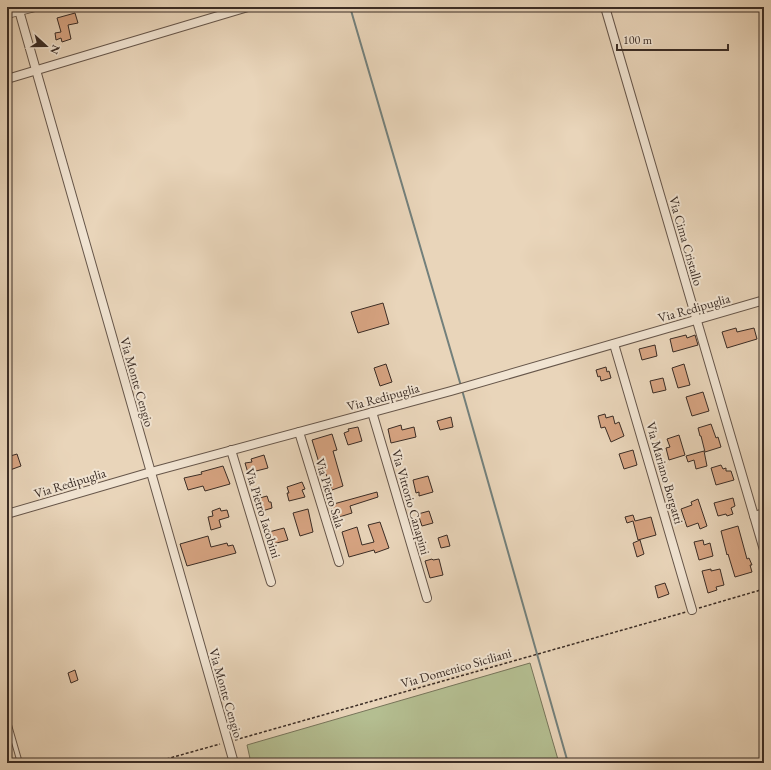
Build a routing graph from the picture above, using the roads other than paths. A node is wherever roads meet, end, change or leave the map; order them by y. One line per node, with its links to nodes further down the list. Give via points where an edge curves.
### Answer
1 (35, 7): 4 (street)
2 (248, 7): 6 (street)
3 (605, 7): 9 (street, Via Cima Cristallo)
4 (18, 9): 5 (street); 6 (street, Via Monte Cengio)
5 (7, 14)
6 (36, 71): 7 (street); 14 (street, Via Monte Cengio)
7 (7, 79)
8 (764, 300): 9 (street, Via Redipuglia)
9 (697, 320): 10 (street, Via Redipuglia); 17 (street, Via Cima Cristallo)
10 (614, 344): 11 (street, Via Redipuglia); 22 (street, Via Mariano Borgatti)
11 (372, 412): 12 (street, Via Redipuglia); 21 (street, Via Vittorio Canapini)
12 (299, 432): 13 (street, Via Redipuglia); 19 (street, Via Pietro Sala)
13 (231, 450): 14 (street, Via Redipuglia); 20 (street, Via Pietro Iacobini)
14 (151, 472): 16 (street, Via Redipuglia); 25 (street, Via Monte Cengio)
15 (764, 513): 17 (street)
16 (7, 514)
17 (754, 516): 18 (street, Via Cima Cristallo)
18 (764, 550)
19 (339, 562)
20 (271, 582)
21 (427, 598)
22 (692, 610)
23 (7, 718): 24 (lane)
24 (20, 763)
25 (234, 763)

